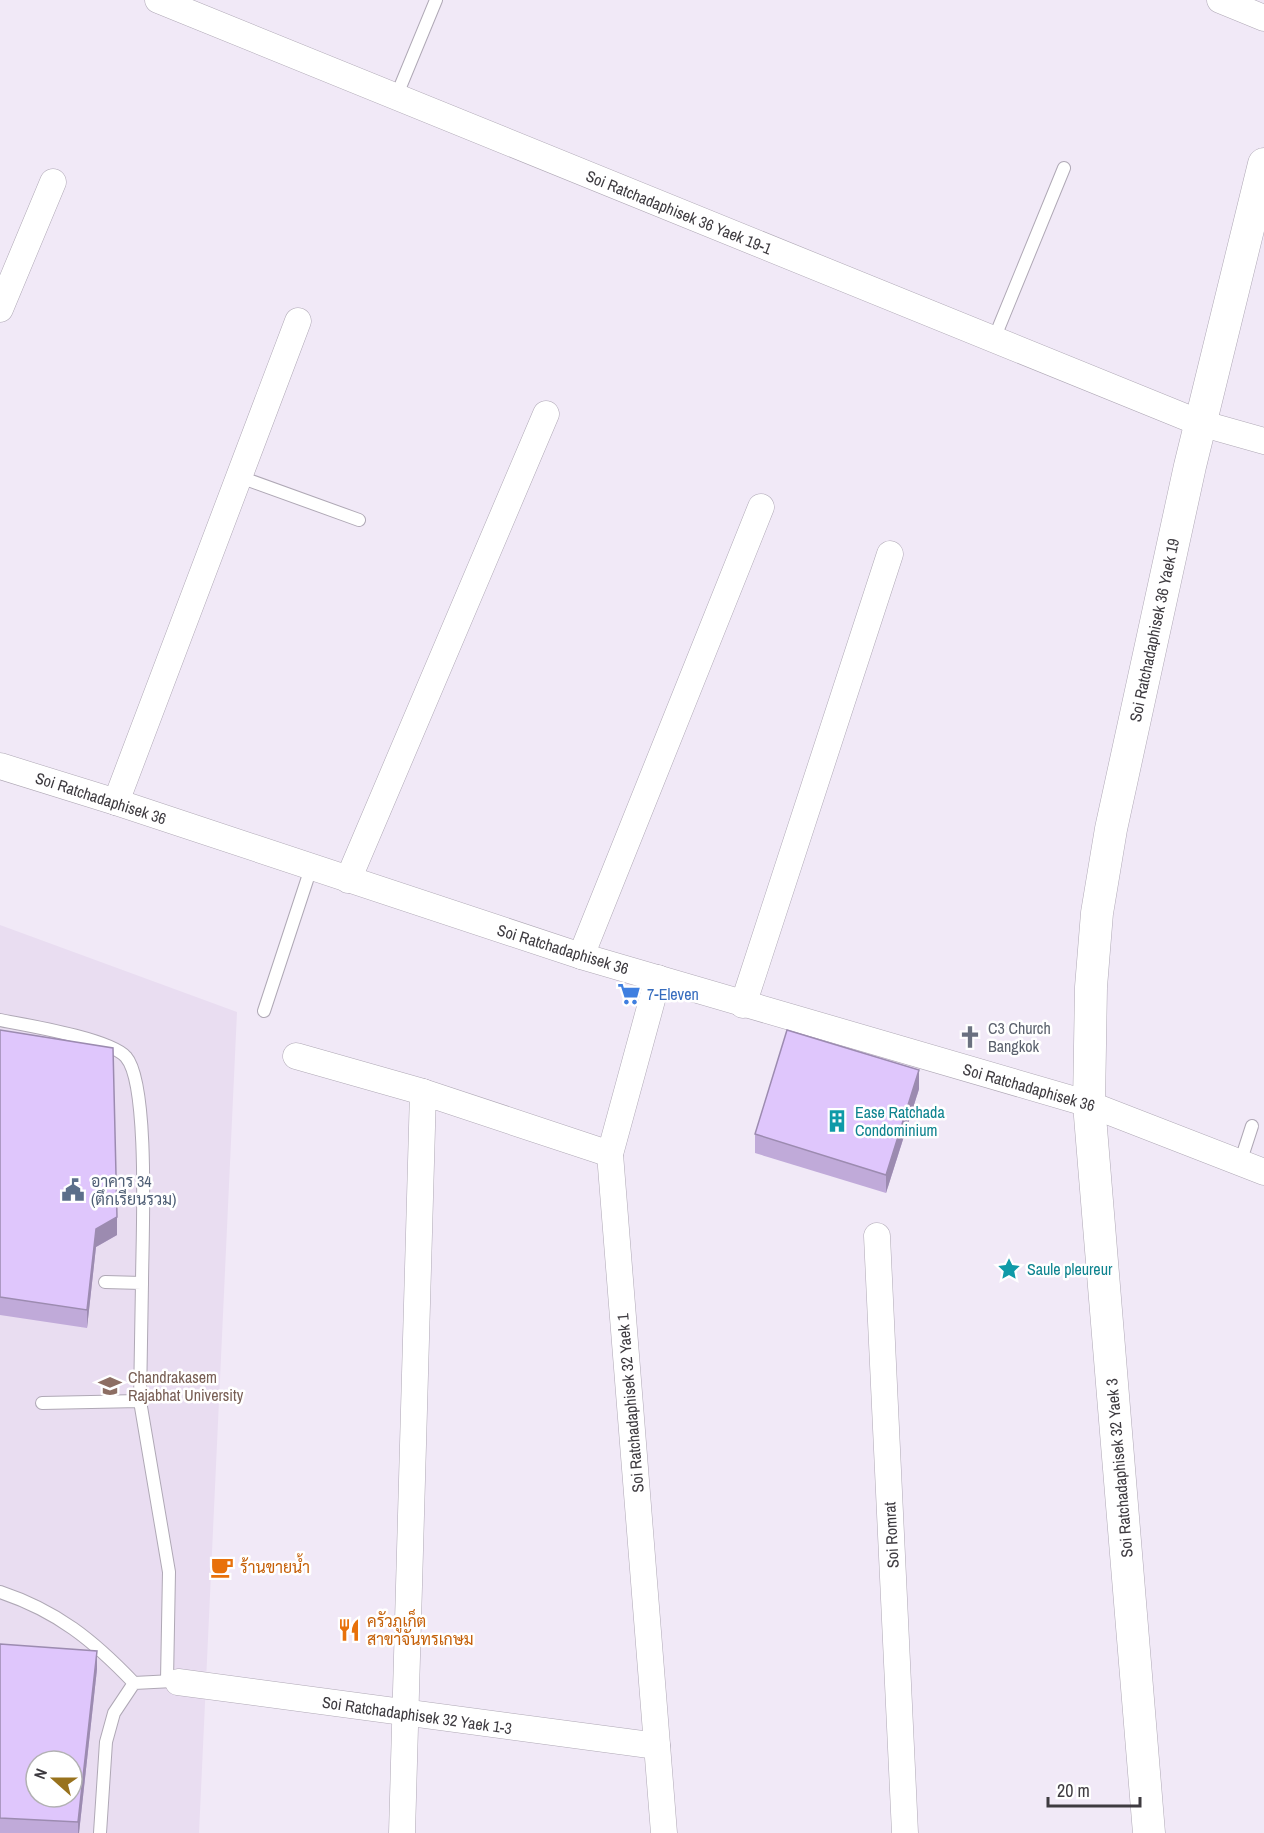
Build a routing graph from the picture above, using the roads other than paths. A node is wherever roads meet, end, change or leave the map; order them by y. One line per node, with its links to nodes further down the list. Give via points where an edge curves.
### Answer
1 (158, 0): 5 (street, Soi Ratchadaphisek 36 Yaek 19-1)
2 (436, 0): 5 (lane)
3 (1220, 0): 4 (street)
4 (1264, 18)
5 (396, 97): 11 (street, Soi Ratchadaphisek 36 Yaek 19-1)
6 (1264, 164): 13 (street, Soi Ratchadaphisek 36 Yaek 19)
7 (1065, 168): 11 (lane)
8 (53, 182): 9 (street)
9 (0, 309)
10 (298, 321): 15 (street)
11 (994, 339): 13 (street, Soi Ratchadaphisek 36 Yaek 19-1)
12 (546, 414): 22 (street)
13 (1200, 423): 14 (street, Soi Ratchadaphisek 36 Yaek 19-1); 30 (street, Soi Ratchadaphisek 36 Yaek 19, via 1195,467 1111,829 1097,913)
14 (1264, 441)
15 (240, 477): 17 (lane); 20 (street)
16 (761, 507): 23 (street)
17 (359, 520)
18 (890, 554): 25 (street)
19 (0, 766): 20 (street, Soi Ratchadaphisek 36)
20 (116, 802): 21 (street, Soi Ratchadaphisek 36)
21 (311, 868): 22 (street, Soi Ratchadaphisek 36); 26 (lane)
22 (348, 880): 23 (street, Soi Ratchadaphisek 36)
23 (581, 956): 24 (street, Soi Ratchadaphisek 36)
24 (658, 978): 25 (street, Soi Ratchadaphisek 36); 32 (street, Soi Ratchadaphisek 32 Yaek 1)
25 (743, 1005): 30 (street, Soi Ratchadaphisek 36, via 894,1054)
26 (264, 1011)
27 (0, 1020): 37 (lane, via 104,1044 127,1058 134,1074 144,1159)
28 (296, 1056): 29 (street)
29 (423, 1092): 32 (street); 43 (street)
30 (1089, 1104): 33 (street, Soi Ratchadaphisek 36); 49 (street, Soi Ratchadaphisek 32 Yaek 3)
31 (1252, 1126): 33 (lane)
32 (610, 1154): 44 (street, Soi Ratchadaphisek 32 Yaek 1)
33 (1240, 1163): 34 (street, Soi Ratchadaphisek 36)
34 (1264, 1172)
35 (877, 1236): 48 (street, Soi Romrat)
36 (105, 1282): 37 (lane)
37 (142, 1283): 38 (lane)
38 (140, 1401): 39 (lane); 41 (lane, via 168,1572)
39 (42, 1403)
40 (0, 1592): 42 (lane, via 73,1626)
41 (172, 1681): 42 (lane); 43 (street, Soi Ratchadaphisek 32 Yaek 1-3)
42 (134, 1683): 45 (lane, via 114,1713 106,1742)
43 (405, 1713): 44 (street, Soi Ratchadaphisek 32 Yaek 1-3); 46 (street)
44 (657, 1746): 47 (street, Soi Ratchadaphisek 32 Yaek 1)
45 (100, 1833)
46 (402, 1833)
47 (664, 1833)
48 (905, 1833)
49 (1149, 1833)

